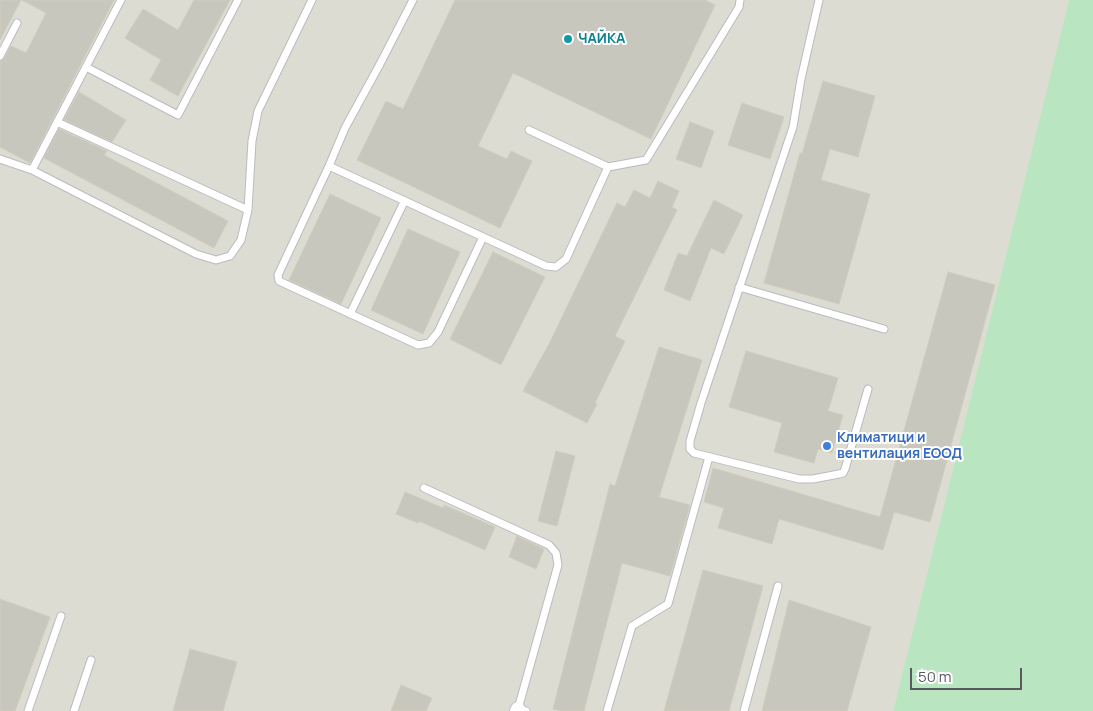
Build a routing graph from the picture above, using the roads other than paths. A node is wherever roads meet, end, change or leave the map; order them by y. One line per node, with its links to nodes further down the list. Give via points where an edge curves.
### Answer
1 (122, 0): 9 (lane)
2 (238, 0): 9 (lane, via 178,115)
3 (312, 0): 17 (lane, via 258,111 252,141)
4 (413, 0): 13 (lane, via 345,128)
5 (740, 0): 14 (lane, via 646,160)
6 (819, 0): 19 (lane, via 792,127)
7 (17, 22): 8 (lane)
8 (0, 56)
9 (86, 68): 10 (lane)
10 (57, 122): 15 (lane); 17 (lane)
11 (529, 130): 14 (lane)
12 (0, 159): 15 (lane)
13 (329, 166): 16 (lane); 20 (lane, via 278,275 279,281)
14 (608, 167): 18 (lane, via 566,259 556,267 546,266)
15 (32, 170): 17 (lane, via 196,254 216,260 230,256 241,240)
16 (404, 202): 18 (lane); 20 (lane)
17 (248, 210)
18 (483, 238): 20 (lane, via 438,332 429,342 418,345)
19 (739, 287): 21 (lane); 23 (lane, via 690,441 690,449 694,453)
20 (350, 314)
21 (884, 329)
22 (868, 389): 23 (lane, via 843,473 813,479 799,478)
23 (709, 457): 31 (lane, via 668,604 632,626)
24 (424, 488): 28 (lane, via 549,545 556,553 558,564)
25 (778, 586): 32 (lane)
26 (61, 616): 29 (lane)
27 (92, 660): 30 (lane)
28 (520, 710)
29 (28, 711)
30 (74, 711)
31 (607, 711)
32 (744, 711)

